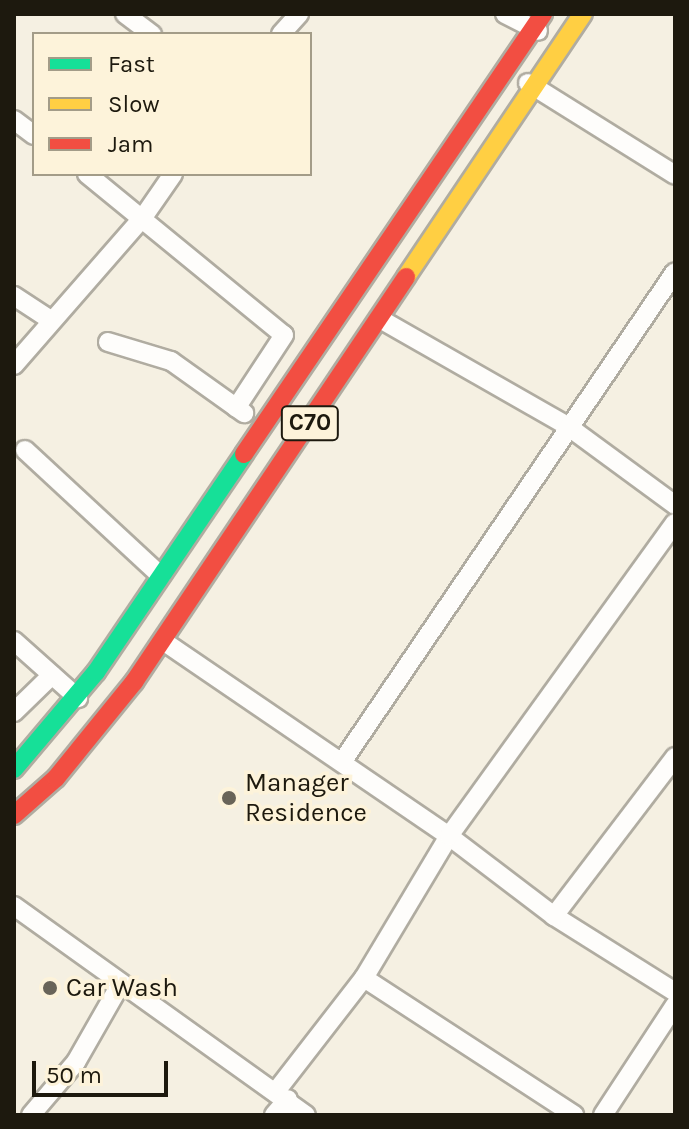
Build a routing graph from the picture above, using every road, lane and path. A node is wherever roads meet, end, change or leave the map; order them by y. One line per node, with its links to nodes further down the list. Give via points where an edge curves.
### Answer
1 (125, 14): 6 (street)
2 (299, 14): 7 (street)
3 (505, 14): 5 (street)
4 (583, 14): 8 (highway, C70)
5 (538, 21): 8 (street); 9 (highway, C70)
6 (149, 32)
7 (283, 32)
8 (562, 44): 10 (highway, C70)
9 (508, 65): 10 (street); 24 (highway, C70)
10 (534, 88): 13 (street); 20 (highway, C70)
11 (14, 120): 12 (street)
12 (32, 134)
13 (675, 175)
14 (90, 176): 16 (street)
15 (172, 176): 16 (street)
16 (144, 216): 19 (street); 23 (street, via 284,335)
17 (675, 272): 25 (street)
18 (14, 296): 19 (street)
19 (49, 319): 22 (street)
20 (380, 319): 25 (street); 31 (highway, C70)
21 (108, 342): 23 (street, via 171,361)
22 (14, 365)
23 (236, 408): 24 (street)
24 (263, 425): 29 (highway, C70)
25 (569, 427): 27 (street); 36 (street)
26 (25, 450): 29 (street)
27 (675, 505)
28 (675, 523): 39 (street)
29 (161, 576): 33 (highway, C70)
30 (14, 641): 32 (street)
31 (163, 641): 36 (street); 38 (highway, C70, via 56,778)
32 (52, 675): 33 (street); 34 (street)
33 (78, 698): 37 (highway, C70)
34 (14, 712)
35 (675, 757): 41 (street)
36 (342, 762): 39 (street)
37 (14, 769)
38 (14, 815)
39 (449, 836): 41 (street); 42 (street)
40 (14, 906): 43 (street)
41 (554, 916): 44 (street)
42 (364, 978): 46 (street); 50 (street)
43 (120, 985): 46 (street); 47 (street, via 76,1062)
44 (675, 992)
45 (675, 1005): 51 (street)
46 (283, 1094): 48 (street); 49 (street)
47 (31, 1115)
48 (274, 1115)
49 (306, 1115)
50 (574, 1115)
51 (603, 1115)

